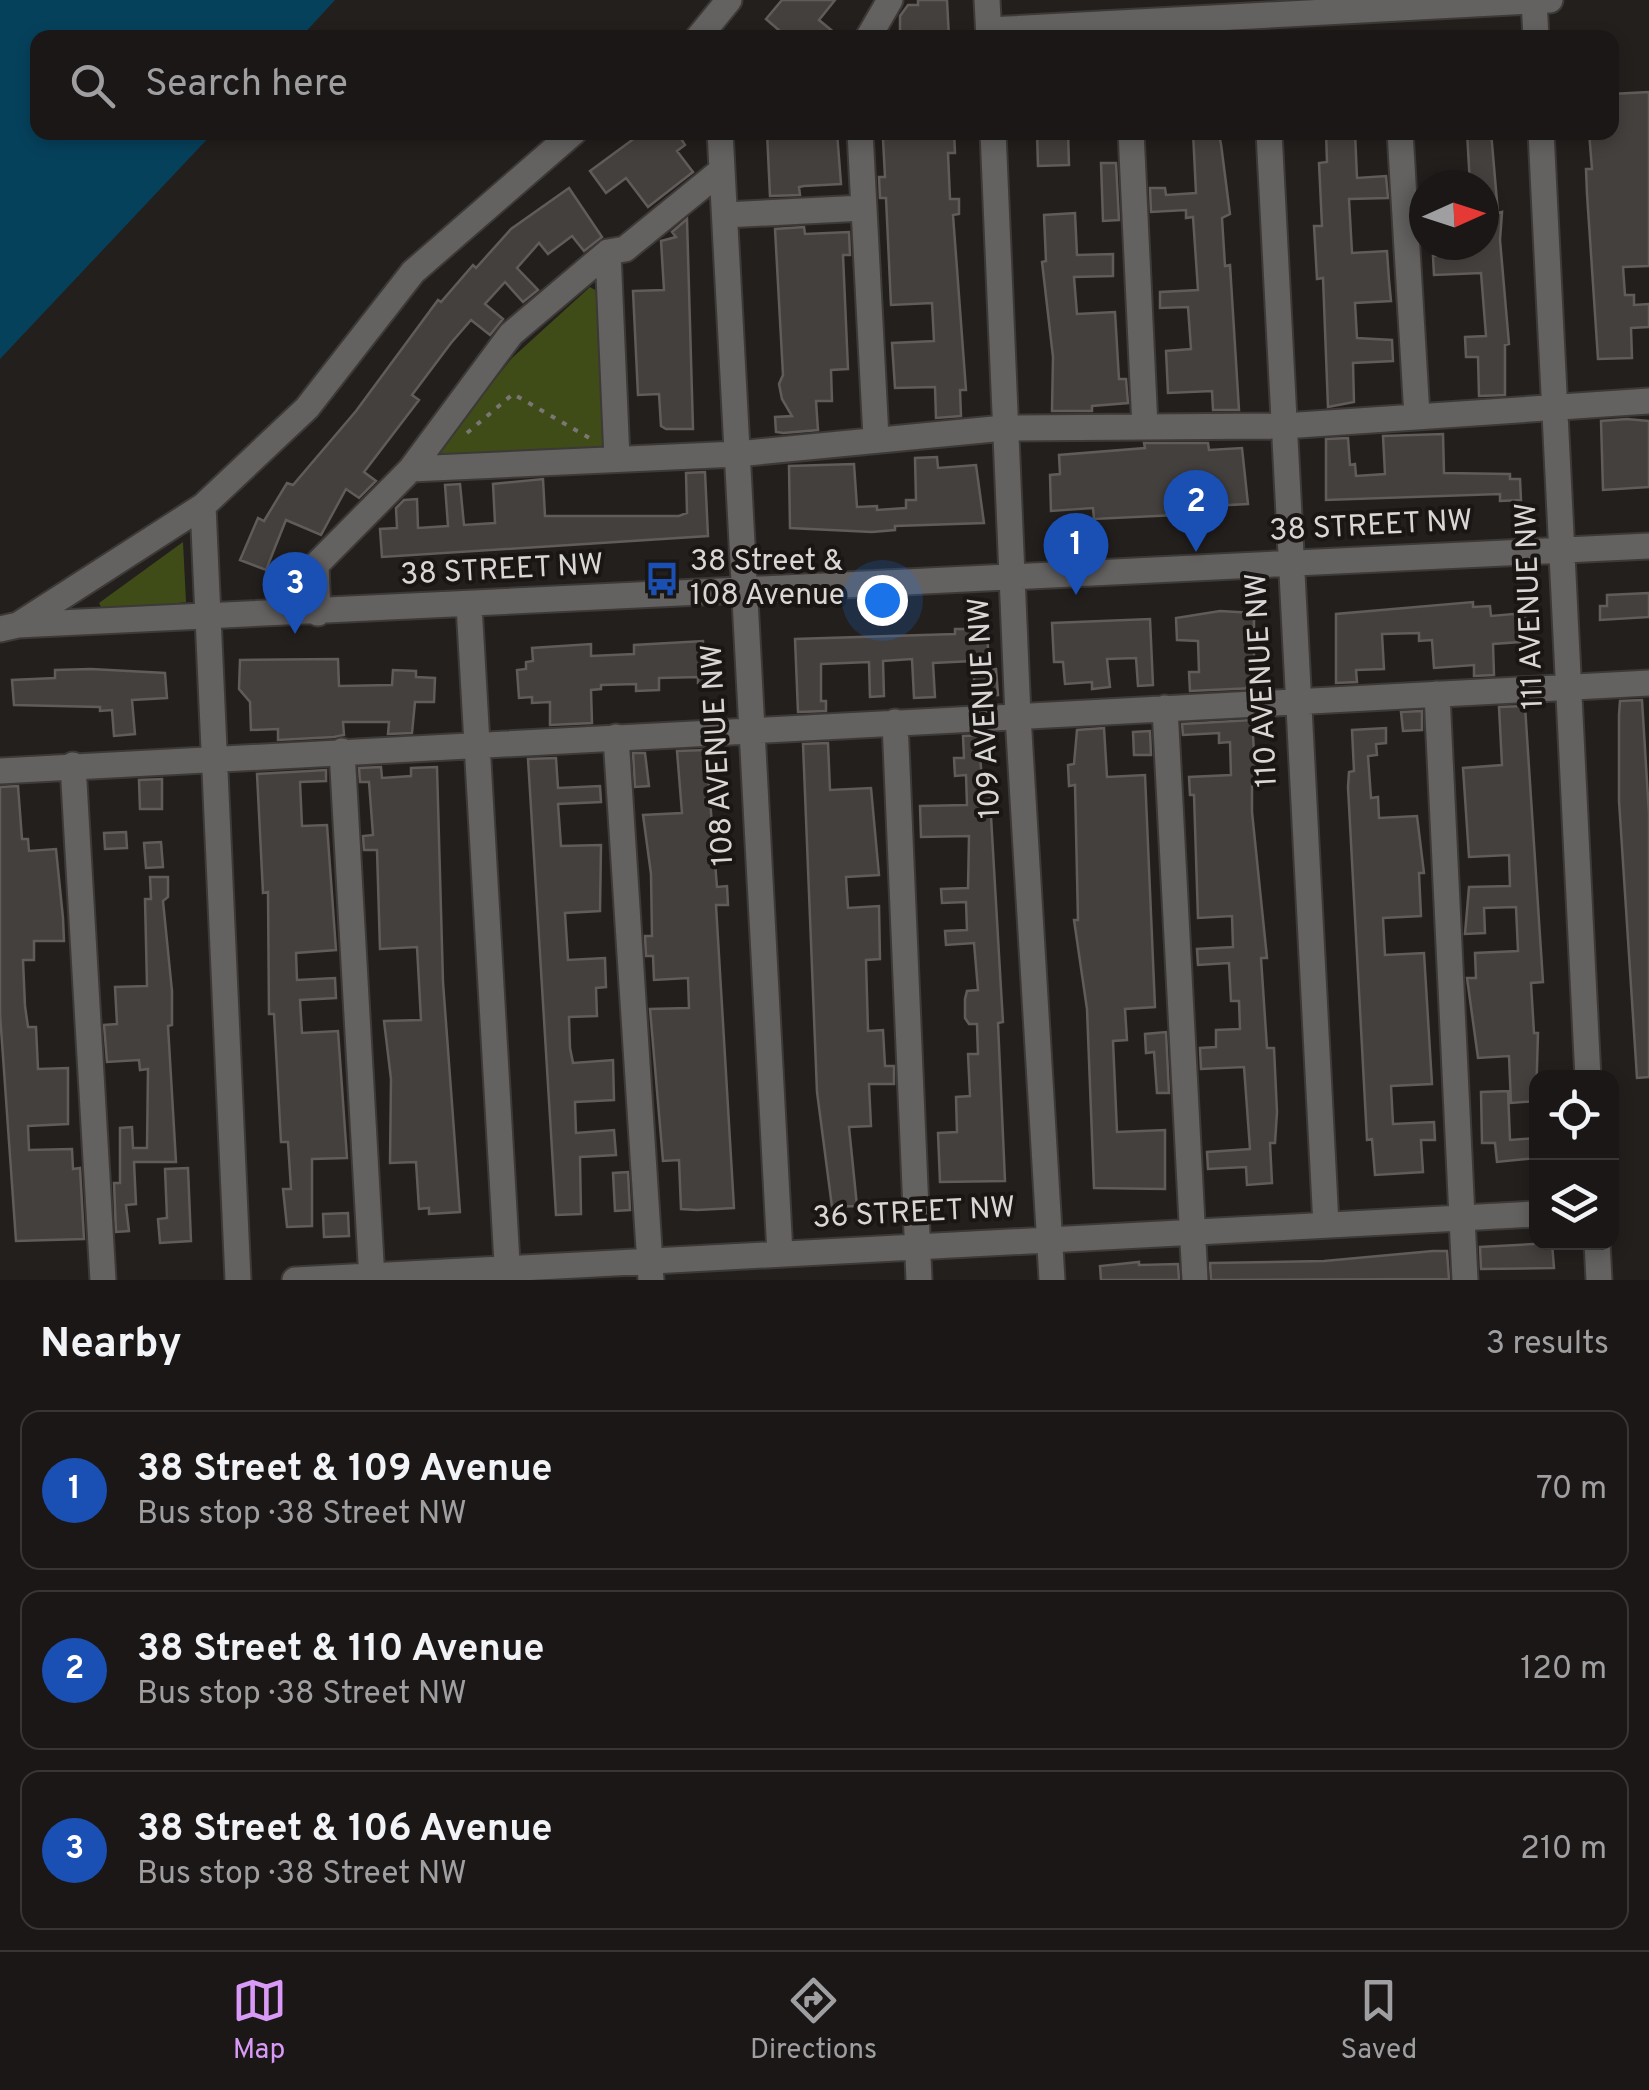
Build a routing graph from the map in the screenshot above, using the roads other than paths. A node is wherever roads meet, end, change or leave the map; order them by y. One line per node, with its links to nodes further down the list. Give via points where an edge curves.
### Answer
1 (729, 0): 6 (street)
2 (890, 0): 7 (street)
3 (987, 0): 8 (street)
4 (1539, 0): 5 (street); 10 (street)
5 (1264, 27): 9 (street)
6 (705, 30)
7 (873, 30)
8 (989, 30)
9 (1181, 30)
10 (1537, 30)
11 (564, 140): 33 (street, via 413,272 307,408)
12 (720, 140): 19 (street, 108 AVENUE NW)
13 (860, 140): 20 (street)
14 (993, 140): 28 (street, 109 AVENUE NW)
15 (1131, 140): 27 (street)
16 (1270, 140): 26 (street, 110 AVENUE NW)
17 (1400, 140): 25 (street)
18 (1540, 140): 24 (street, 111 AVENUE NW)
19 (722, 170): 21 (street, 108 AVENUE NW); 22 (street, via 625,249)
20 (864, 208): 21 (street); 29 (street)
21 (724, 215): 31 (street, 108 AVENUE NW)
22 (608, 252): 30 (street); 32 (street, via 511,334)
23 (1649, 401): 24 (street)
24 (1554, 406): 25 (street); 35 (street, 111 AVENUE NW)
25 (1417, 416): 26 (street)
26 (1284, 426): 27 (street); 36 (street, 110 AVENUE NW)
27 (1144, 427): 28 (street)
28 (1004, 428): 29 (street); 37 (street, 109 AVENUE NW)
29 (876, 438): 31 (street)
30 (612, 453): 31 (street); 32 (street)
31 (737, 454): 38 (street, 108 AVENUE NW)
32 (410, 469): 40 (street, via 316,565)
33 (203, 506): 41 (street); 42 (street)
34 (1649, 546): 35 (street, 38 STREET NW)
35 (1562, 550): 36 (street, 38 STREET NW); 44 (street, 111 AVENUE NW)
36 (1291, 564): 37 (street, 38 STREET NW); 46 (street, 110 AVENUE NW)
37 (1012, 579): 38 (street, 38 STREET NW); 48 (street, 109 AVENUE NW)
38 (744, 592): 39 (street, 38 STREET NW); 50 (street, 108 AVENUE NW)
39 (469, 606): 40 (street, 38 STREET NW); 52 (street)
40 (318, 613): 41 (street, 38 STREET NW)
41 (206, 618): 42 (street, 38 STREET NW); 54 (street)
42 (9, 627)
43 (1649, 683): 44 (street)
44 (1566, 687): 45 (street); 57 (street, 111 AVENUE NW)
45 (1437, 694): 46 (street); 59 (street)
46 (1296, 702): 47 (street); 60 (street, 110 AVENUE NW)
47 (1165, 708): 48 (street); 61 (street)
48 (1018, 716): 49 (street); 62 (street, 109 AVENUE NW)
49 (895, 722): 50 (street); 63 (street)
50 (749, 730): 51 (street); 65 (street, 108 AVENUE NW)
51 (616, 737): 52 (street); 66 (street)
52 (476, 744): 53 (street); 67 (street)
53 (342, 751): 54 (street); 68 (street)
54 (213, 758): 55 (street); 70 (street)
55 (74, 765): 56 (street); 69 (street)
56 (0, 771)
57 (1588, 1070)
58 (1529, 1214): 59 (street, 36 STREET NW)
59 (1461, 1218): 60 (street, 36 STREET NW); 75 (street)
60 (1326, 1225): 61 (street, 36 STREET NW)
61 (1193, 1232): 62 (street, 36 STREET NW); 74 (street)
62 (1050, 1240): 63 (street, 36 STREET NW); 73 (street, 109 AVENUE NW)
63 (919, 1247): 65 (street, 36 STREET NW); 72 (street)
64 (1598, 1250): 76 (street)
65 (780, 1254): 66 (street, 36 STREET NW)
66 (651, 1270): 67 (street, 36 STREET NW)
67 (507, 1274): 68 (street, 36 STREET NW)
68 (372, 1278): 71 (street, 36 STREET NW)
69 (103, 1280)
70 (238, 1280)
71 (295, 1280)
72 (919, 1280)
73 (1052, 1280)
74 (1195, 1280)
75 (1465, 1280)
76 (1599, 1280)

